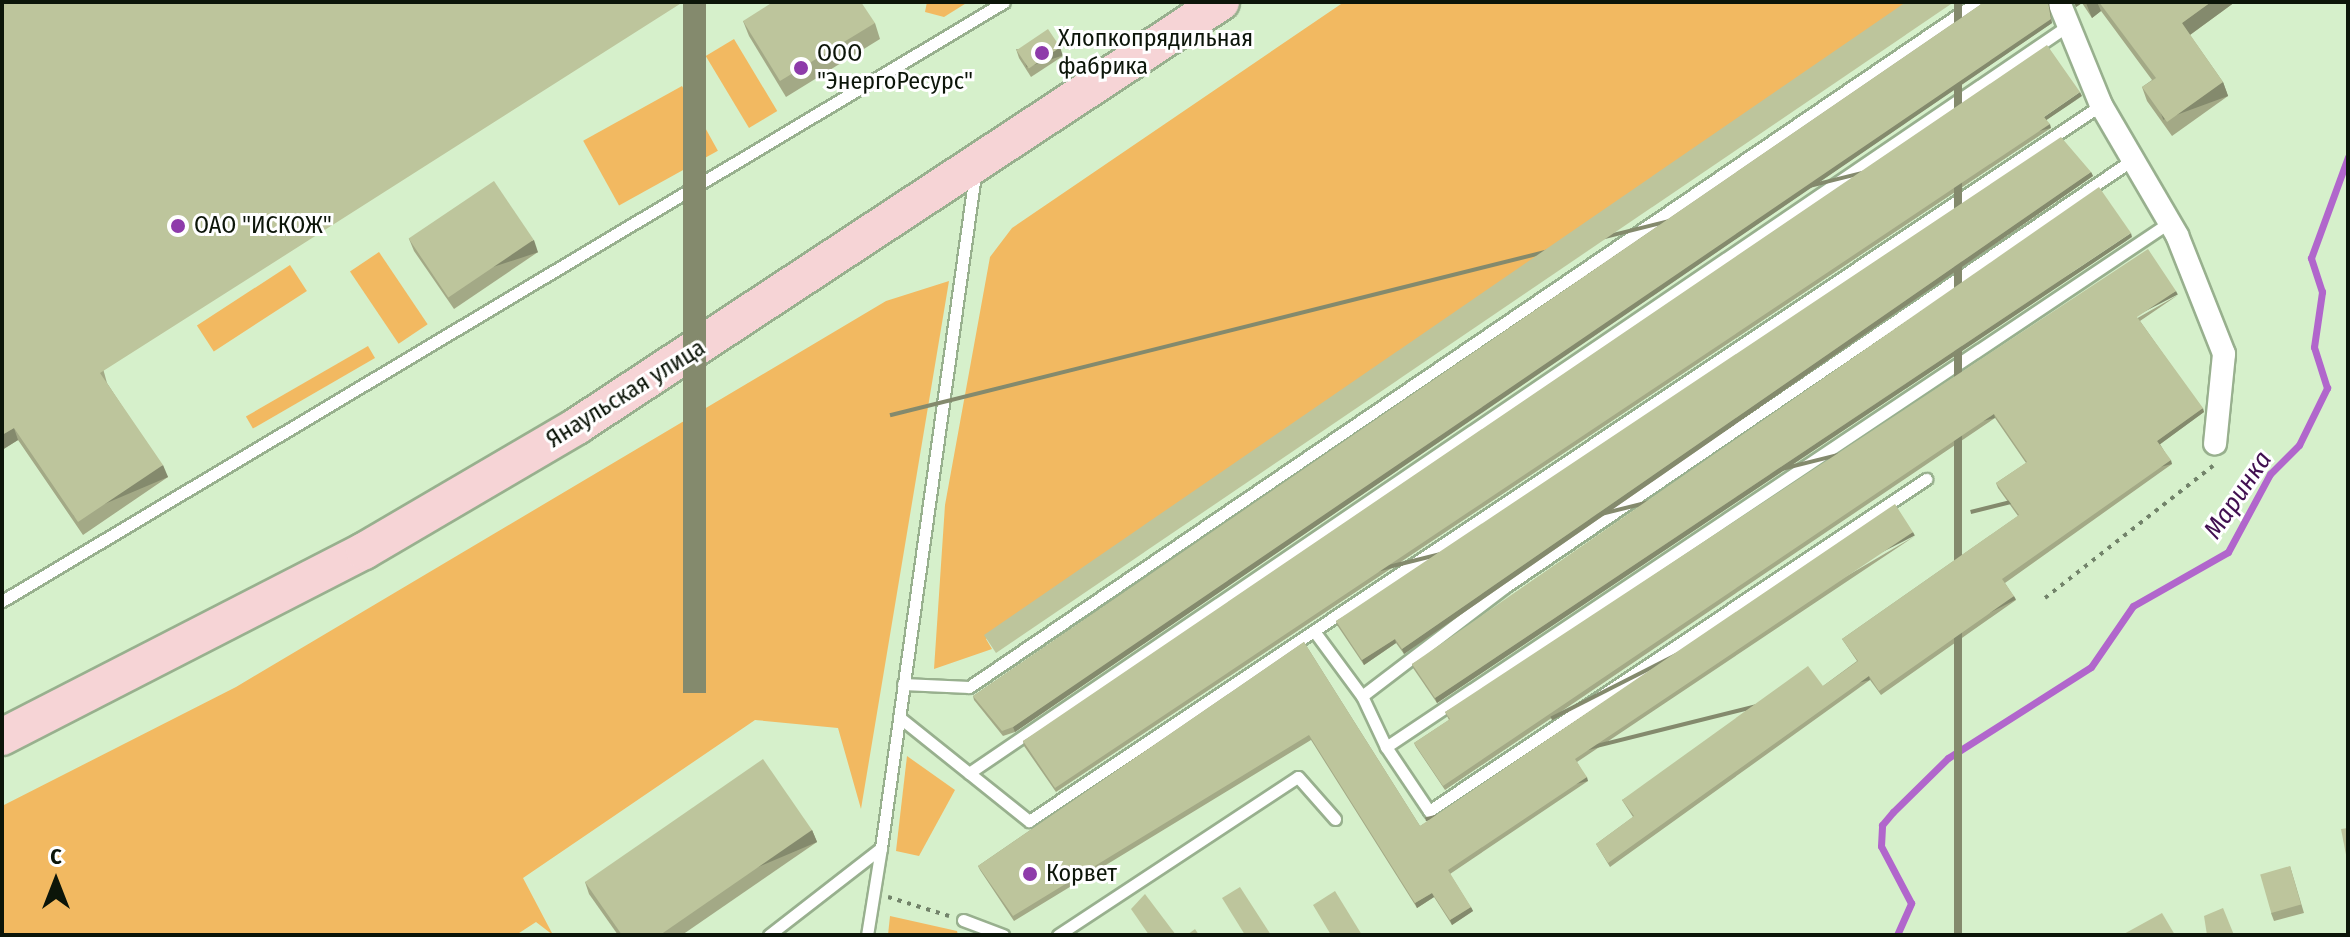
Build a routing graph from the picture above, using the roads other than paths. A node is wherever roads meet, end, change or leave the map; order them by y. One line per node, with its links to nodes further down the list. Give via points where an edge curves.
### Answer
1 (1004, 2): 12 (lane)
2 (1221, 2): 8 (main road, Янаульская улица)
3 (1977, 2): 14 (lane, via 969,687)
4 (2059, 2): 5 (street)
5 (2069, 25): 6 (street); 19 (lane)
6 (2101, 105): 7 (street); 13 (lane)
7 (2132, 160): 9 (street); 15 (lane, via 1505,587)
8 (975, 169): 14 (lane); 17 (main road, Янаульская улица, via 577,426 364,551)
9 (2170, 222): 10 (street, via 2224,354); 18 (lane)
10 (2215, 444)
11 (1926, 479): 18 (lane, via 1429,811)
12 (2, 601)
13 (1314, 631): 15 (lane); 19 (lane, via 1029,821)
14 (903, 684): 16 (lane)
15 (1362, 696): 18 (lane)
16 (899, 717): 19 (lane); 21 (lane)
17 (2, 737)
18 (1386, 747)
19 (969, 773)
20 (1335, 819): 26 (lane, via 1298,777)
21 (881, 848): 23 (lane); 24 (lane)
22 (963, 920): 25 (lane)
23 (769, 935)
24 (867, 935)
25 (1003, 935)
26 (1058, 935)

